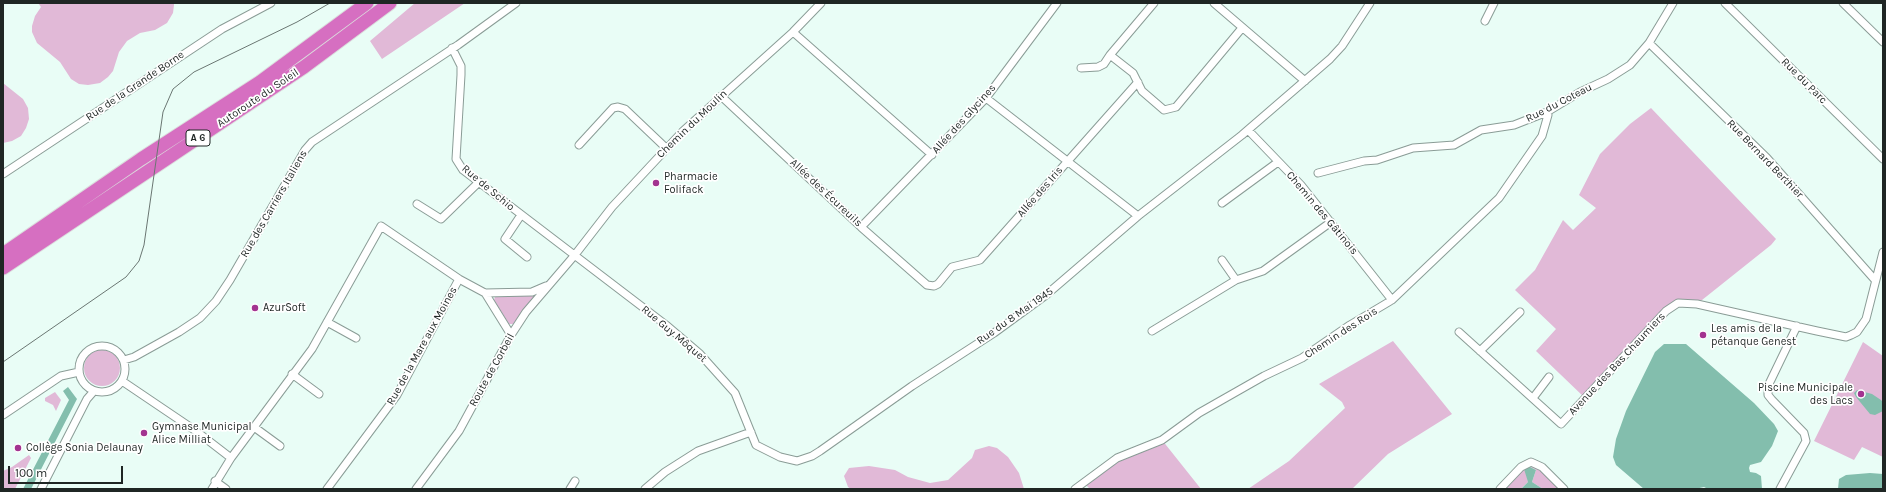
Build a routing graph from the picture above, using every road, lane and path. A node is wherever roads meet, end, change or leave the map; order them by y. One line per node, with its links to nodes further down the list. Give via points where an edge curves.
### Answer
1 (271, 3): 35 (street, Rue de la Grande Borne, via 216,32)
2 (367, 3): 43 (highway, Autoroute du Soleil / A 6, via 260,82)
3 (390, 3): 48 (highway, Autoroute du Soleil / A 6, via 298,72)
4 (516, 3): 19 (street, Rue des Carriers Italiens)
5 (821, 3): 16 (street, Chemin du Moulin)
6 (1057, 3): 25 (street, Allée des Glycines)
7 (1154, 3): 20 (street)
8 (1214, 3): 15 (street)
9 (1370, 3): 22 (street, Rue du 8 Mai 1945, via 1342,46)
10 (1494, 3): 14 (street)
11 (1673, 3): 18 (street, Rue du Coteau)
12 (1725, 3): 31 (street, Rue du Parc)
13 (1843, 3): 17 (street)
14 (1485, 21)
15 (1242, 28): 22 (street); 23 (street, via 1176,107 1164,110 1142,91)
16 (793, 32): 24 (street, Chemin du Moulin); 30 (street)
17 (1883, 42)
18 (1649, 43): 26 (street, Rue du Coteau, via 1630,65); 51 (street, Rue Bernard Berthier, via 1767,158)
19 (452, 48): 36 (street, Rue de Schio, via 461,75 456,158 463,170); 64 (street, Rue des Carriers Italiens, via 312,142 216,302 200,318 179,332)
20 (1110, 55): 21 (street, via 1098,68); 23 (street, via 1133,73)
21 (1082, 68)
22 (1305, 81): 27 (street, Rue du 8 Mai 1945)
23 (1138, 82): 32 (street, Allée des Iris)
24 (721, 96): 29 (street, Chemin du Moulin); 42 (street, Allée des Écureuils)
25 (986, 98): 30 (street, Allée des Glycines); 32 (street)
26 (1547, 112): 34 (street, Rue du Coteau, via 1514,125 1481,130 1454,145 1413,148 1376,160); 55 (street, Chemin des Rois, via 1542,136 1499,198)
27 (1248, 130): 33 (street, Chemin des Gâtinois); 40 (street, Rue du 8 Mai 1945)
28 (578, 145): 29 (street, via 613,108 618,106 625,109)
29 (666, 148): 45 (street, Chemin du Moulin, via 612,207)
30 (932, 155): 42 (street, Allée des Glycines)
31 (1883, 159)
32 (1068, 160): 40 (street); 53 (street, Allée des Iris, via 980,260 952,268)
33 (1278, 162): 37 (street); 41 (street, Chemin des Gâtinois, via 1301,185)
34 (1318, 173)
35 (3, 174)
36 (479, 182): 38 (street, via 441,219); 39 (street, Rue de Schio)
37 (1222, 203)
38 (417, 204)
39 (521, 215): 45 (street, Rue de Schio); 46 (street, via 505,239)
40 (1138, 216): 74 (street, Rue du 8 Mai 1945, via 1046,295 812,456 797,461 780,457 756,445)
41 (1331, 222): 50 (street, via 1263,271); 55 (street, Chemin des Gâtinois)
42 (862, 227): 53 (street, Allée des Écureuils, via 927,285)
43 (5, 252)
44 (1883, 252): 51 (street, Avenue des Bas Chaumiers)
45 (574, 256): 52 (street, Route de Corbeil); 74 (street, Rue Guy Môquet, via 666,324 700,354 735,394)
46 (527, 257)
47 (1222, 260): 50 (street)
48 (3, 268)
49 (459, 279): 54 (street); 57 (street, via 381,226); 82 (street, Rue de la Mare aux Moines, via 397,395)
50 (1236, 280): 59 (street)
51 (1875, 280): 58 (street, Avenue des Bas Chaumiers, via 1866,319 1857,332 1846,337)
52 (548, 286): 54 (street, via 532,292); 61 (street, Route de Corbeil)
53 (934, 286)
54 (485, 293): 61 (street)
55 (1392, 300): 86 (street, Chemin des Rois, via 1302,358 1264,376 1199,413 1162,440 1117,458)
56 (1520, 312): 63 (street)
57 (327, 322): 62 (street); 66 (street, via 312,349)
58 (1797, 326): 71 (street, Avenue des Bas Chaumiers, via 1697,304 1678,303 1666,311 1562,424); 89 (street, via 1768,386 1768,395 1804,433 1806,441)
59 (1152, 331)
60 (1459, 332): 63 (street)
61 (511, 335): 83 (street, Route de Corbeil, via 459,431)
62 (356, 338)
63 (1480, 351): 71 (street)
64 (124, 360): 65 (street, via 113,348 105,345 96,346 82,355); 68 (street, via 126,368)
65 (78, 372): 69 (street, via 86,386); 72 (street, via 61,376)
66 (292, 374): 70 (street); 73 (street)
67 (1549, 377): 71 (street)
68 (122, 382): 69 (street, via 109,391); 76 (street, via 196,431)
69 (94, 391): 79 (street, via 87,399)
70 (319, 394)
71 (1533, 398)
72 (3, 415)
73 (254, 428): 75 (street); 76 (street)
74 (751, 432): 85 (street, via 698,451)
75 (280, 446)
76 (231, 458): 77 (street)
77 (215, 481): 80 (street); 81 (street)
78 (575, 481): 84 (street)
79 (41, 489)
80 (212, 489)
81 (226, 489)
82 (327, 489)
83 (416, 489)
84 (570, 489)
85 (645, 489)
86 (1075, 489)
87 (1500, 489): 88 (street, via 1522,467 1531,462 1542,467)
88 (1564, 489)
89 (1780, 489)

